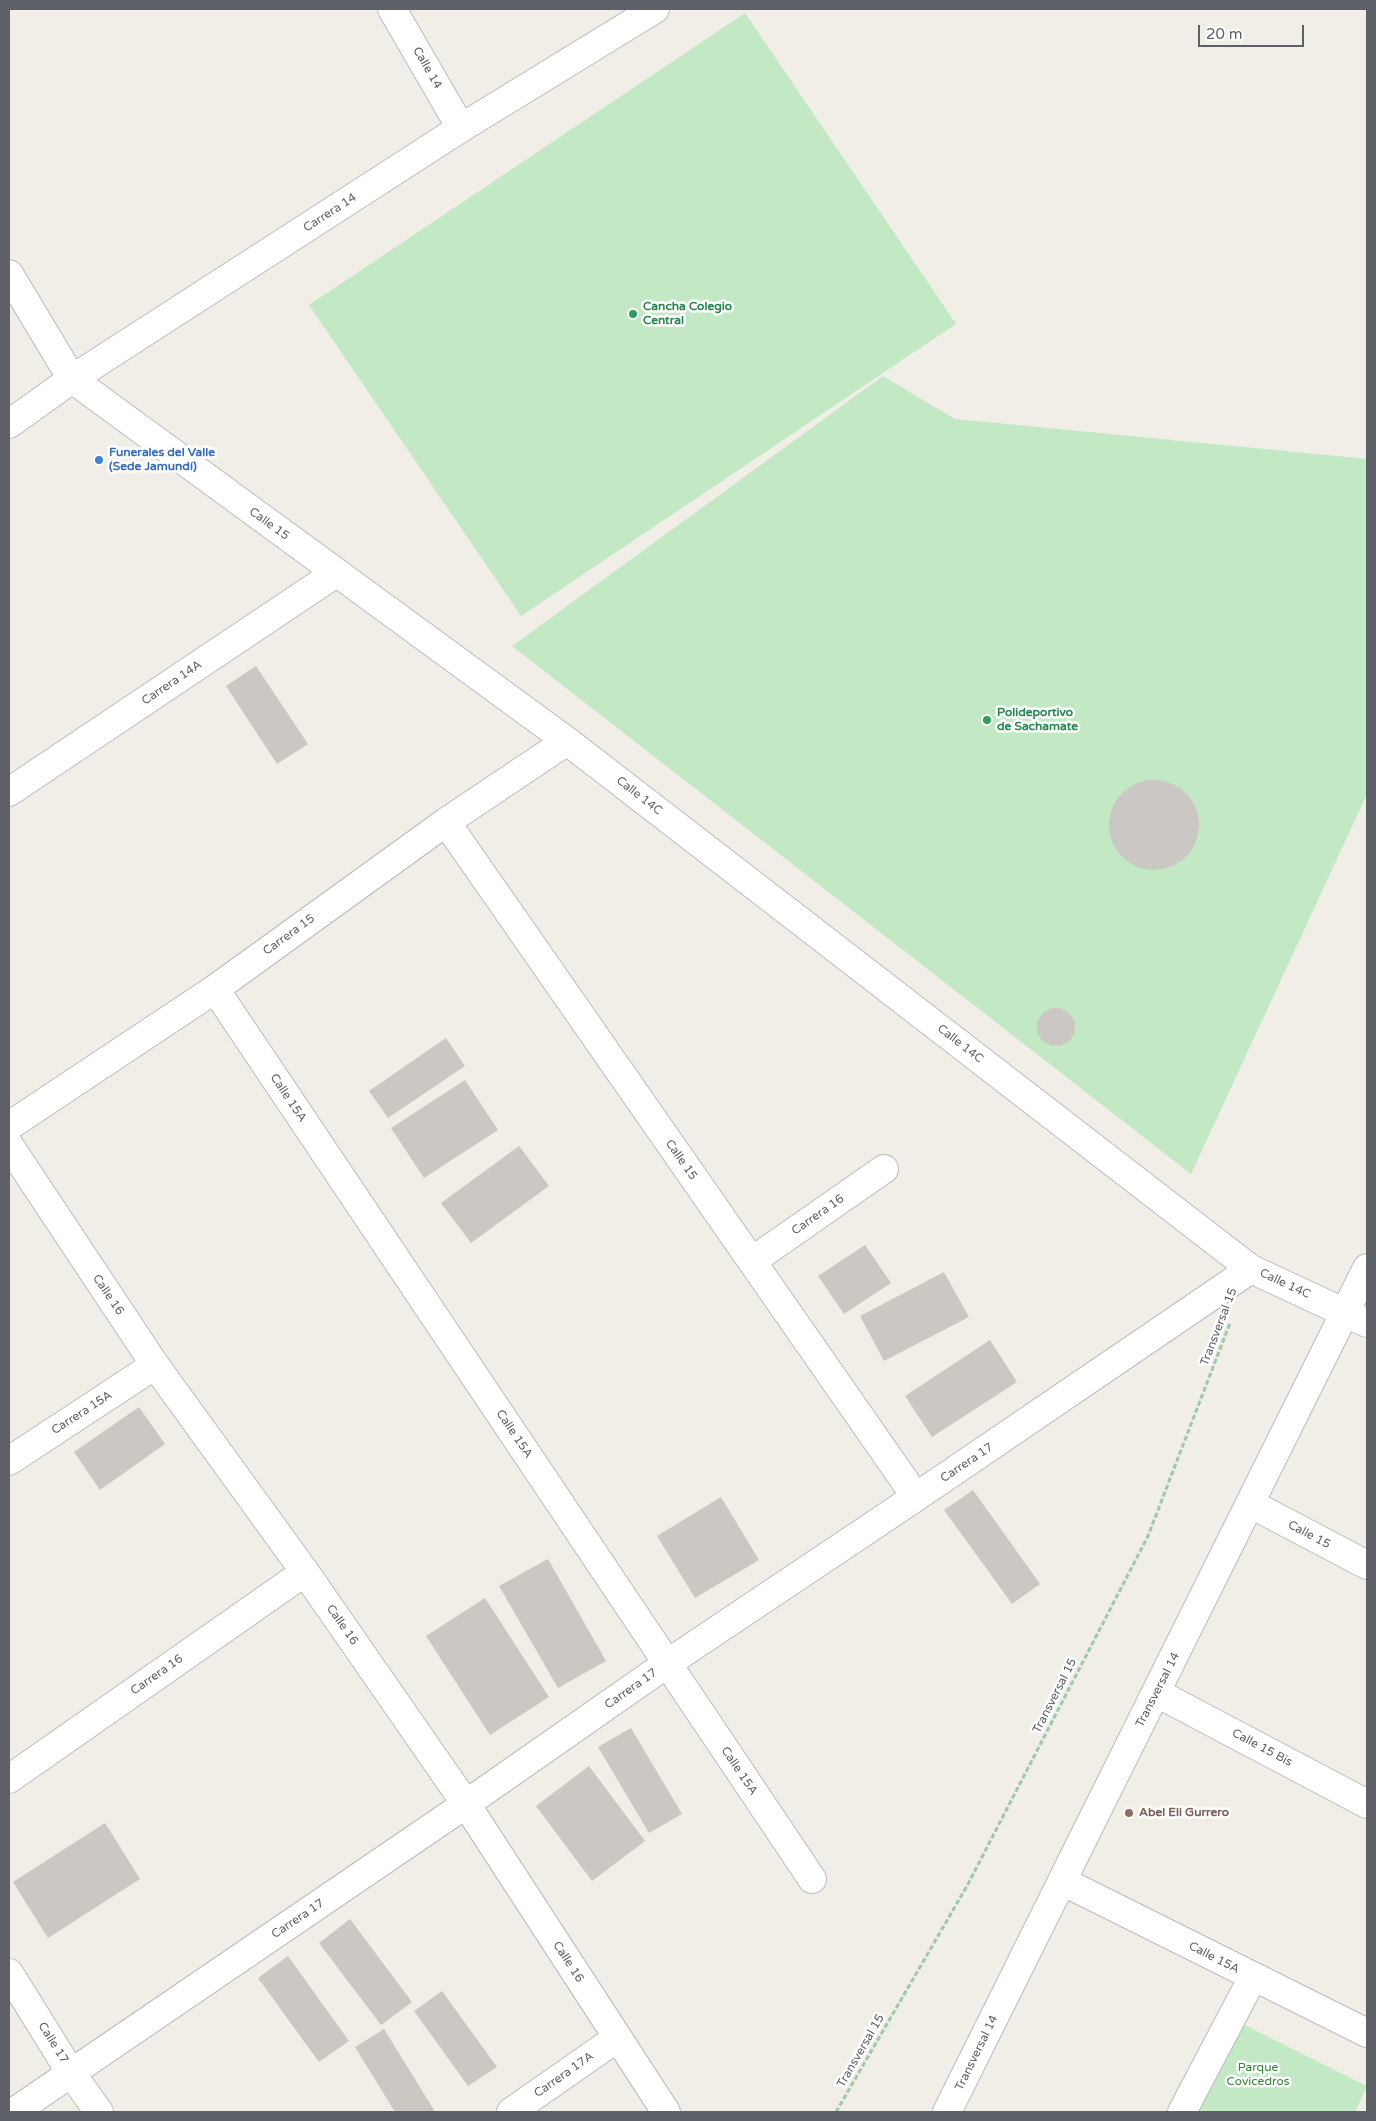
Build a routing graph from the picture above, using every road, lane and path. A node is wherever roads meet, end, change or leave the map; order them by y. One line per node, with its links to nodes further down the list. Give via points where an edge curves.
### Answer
1 (392, 9): 3 (street, Calle 14)
2 (655, 9): 3 (street, Carrera 14)
3 (461, 128): 5 (street, Carrera 14)
4 (9, 274): 5 (street, Calle 15)
5 (72, 380): 6 (street, Carrera 14); 7 (street, Calle 15)
6 (9, 424)
7 (336, 573): 8 (street, Calle 15); 9 (street, Carrera 14A)
8 (567, 741): 10 (street, Carrera 15); 17 (street, Calle 14C)
9 (9, 792)
10 (446, 822): 11 (street, Carrera 15); 15 (street, Calle 15)
11 (215, 989): 12 (street, Carrera 15); 26 (street, Calle 15A)
12 (9, 1126)
13 (9, 1144): 20 (street, Calle 16)
14 (884, 1169): 15 (street, Carrera 16)
15 (752, 1261): 22 (street, Calle 15)
16 (1367, 1268): 19 (street, Transversal 14)
17 (1252, 1269): 19 (street, Calle 14C); 22 (street, Carrera 17)
18 (1234, 1314): 42 (path, Transversal 15, via 1148,1536 967,1886)
19 (1357, 1318): 23 (street, Transversal 14)
20 (155, 1365): 21 (street, Carrera 15A); 25 (street, Calle 16)
21 (9, 1461)
22 (916, 1497): 26 (street, Carrera 17)
23 (1251, 1504): 24 (street, Calle 15); 27 (street, Transversal 14)
24 (1367, 1565)
25 (306, 1572): 28 (street, Carrera 16); 29 (street, Calle 16)
26 (668, 1663): 29 (street, Carrera 17); 31 (street, Calle 15A)
27 (1157, 1693): 30 (street, Calle 15 Bis); 32 (street, Transversal 14)
28 (9, 1779)
29 (466, 1804): 36 (street, Calle 16); 37 (street, Carrera 17)
30 (1367, 1804)
31 (812, 1880)
32 (1062, 1881): 34 (street, Calle 15A); 43 (street, Transversal 14)
33 (9, 1973): 37 (street, Calle 17)
34 (1253, 1977): 35 (street, Calle 15A); 44 (street)
35 (1367, 2033)
36 (617, 2038): 40 (street, Carrera 17A); 41 (street, Calle 16)
37 (71, 2073): 38 (street, Carrera 17); 39 (street, Calle 17)
38 (14, 2112)
39 (99, 2112)
40 (511, 2112)
41 (666, 2112)
42 (836, 2112)
43 (947, 2112)
44 (1182, 2112)

